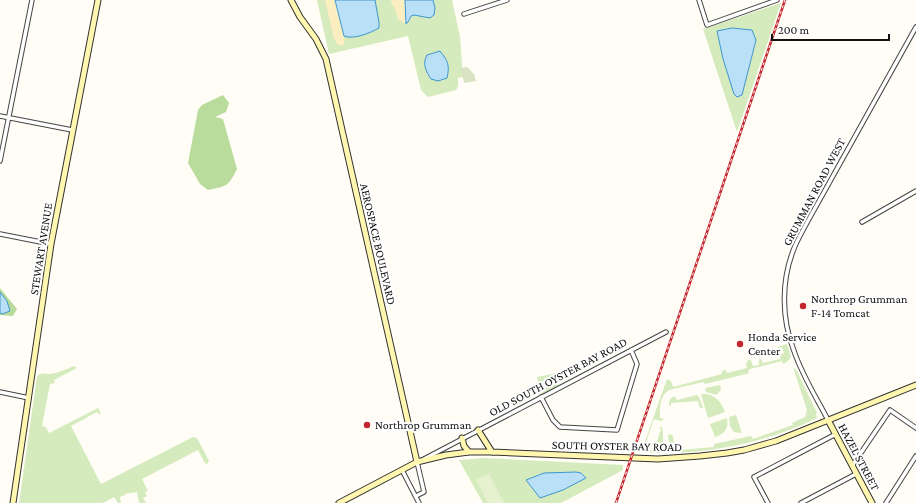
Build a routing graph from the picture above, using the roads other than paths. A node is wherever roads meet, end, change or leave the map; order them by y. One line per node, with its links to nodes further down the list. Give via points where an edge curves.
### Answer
1 (32, 0): 10 (street)
2 (98, 0): 11 (main road, STEWART AVENUE)
3 (291, 0): 31 (main road, AEROSPACE BOULEVARD, via 326,59)
4 (505, 0): 7 (street)
5 (699, 0): 6 (street, via 707,24)
6 (777, 0)
7 (464, 14)
8 (916, 27): 23 (street, GRUMMAN ROAD WEST, via 809,219 795,247 787,272 784,306 789,338 798,362)
9 (0, 116): 10 (street)
10 (9, 118): 11 (street); 12 (street)
11 (72, 130): 16 (main road, STEWART AVENUE)
12 (0, 161)
13 (916, 191): 14 (street)
14 (862, 222)
15 (0, 234): 16 (street)
16 (51, 244): 22 (main road, STEWART AVENUE)
17 (666, 332): 18 (street, OLD SOUTH OYSTER BAY ROAD)
18 (631, 350): 21 (street, OLD SOUTH OYSTER BAY ROAD); 21 (street, via 637,364 617,430 560,427)
19 (916, 385): 23 (main road, SOUTH OYSTER BAY ROAD)
20 (0, 392): 22 (street)
21 (541, 397): 25 (street, OLD SOUTH OYSTER BAY ROAD)
22 (28, 398): 36 (main road, STEWART AVENUE)
23 (828, 420): 26 (main road, HAZEL STREET); 29 (main road, SOUTH OYSTER BAY ROAD, via 762,445 700,456 650,458)
24 (916, 428): 32 (street, via 890,410)
25 (478, 430): 27 (street, OLD SOUTH OYSTER BAY ROAD); 29 (main road)
26 (836, 434): 32 (main road, HAZEL STREET); 39 (street, via 754,477)
27 (462, 438): 28 (main road); 31 (street, OLD SOUTH OYSTER BAY ROAD)
28 (469, 452): 29 (main road, SOUTH OYSTER BAY ROAD); 31 (main road, SOUTH OYSTER BAY ROAD)
29 (492, 452)
30 (916, 456): 42 (street)
31 (417, 462): 33 (main road, SOUTH OYSTER BAY ROAD); 35 (street, AEROSPACE BOULEVARD, via 424,492)
32 (852, 466): 34 (main road, HAZEL STREET)
33 (402, 470): 35 (street); 37 (main road, SOUTH OYSTER BAY ROAD)
34 (856, 474): 40 (street); 41 (main road, HAZEL STREET)
35 (416, 496): 38 (street)
36 (13, 503)
37 (339, 503)
38 (419, 503)
39 (768, 503)
40 (801, 503)
41 (872, 503)
42 (886, 503)

